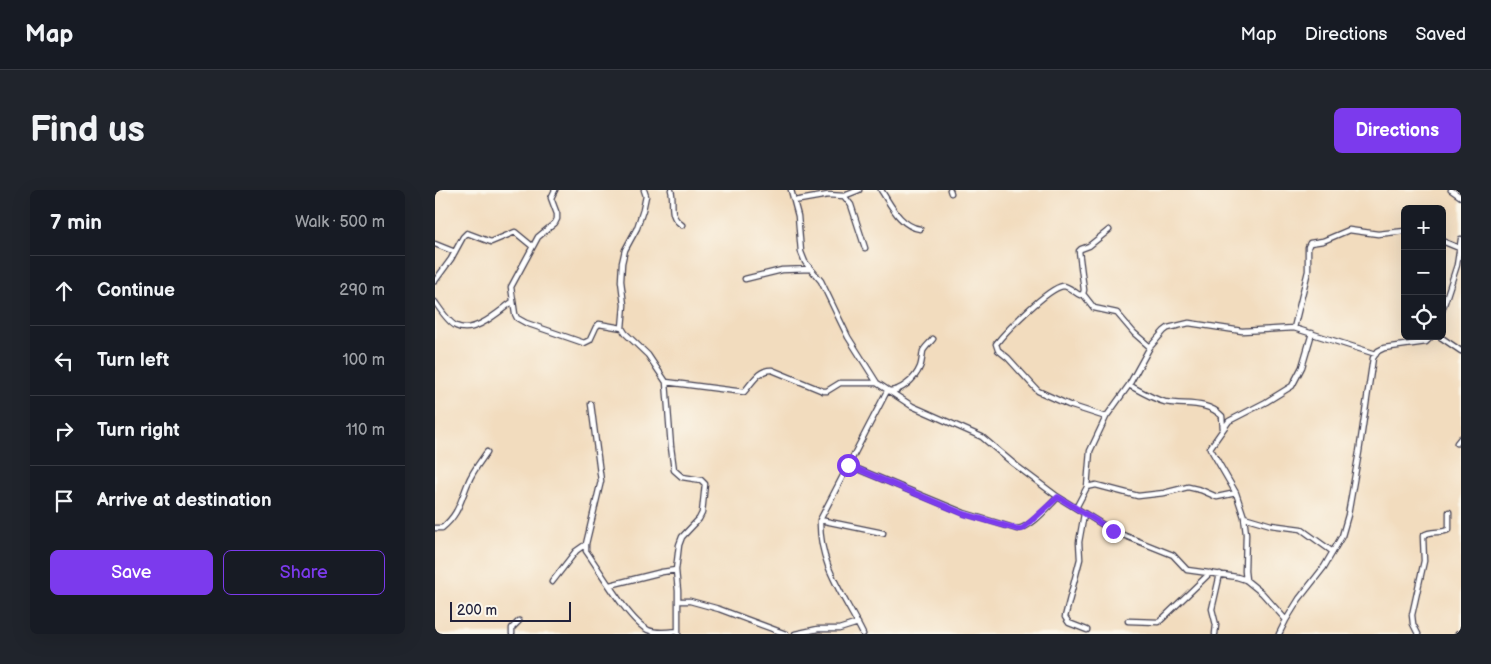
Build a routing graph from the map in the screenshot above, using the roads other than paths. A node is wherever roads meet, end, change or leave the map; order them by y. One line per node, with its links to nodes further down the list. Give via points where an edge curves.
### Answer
1 (555, 190): 18 (street, via 551,198 557,219)
2 (644, 190): 29 (street, via 643,210 622,263)
3 (671, 190): 11 (street, via 673,216)
4 (791, 190): 10 (street)
5 (859, 190): 8 (street)
6 (881, 190): 12 (street, via 906,224)
7 (1451, 190): 9 (street)
8 (844, 196): 10 (street, via 828,195); 19 (street, via 851,206)
9 (1461, 197)
10 (794, 201): 22 (street, via 801,252)
11 (682, 225)
12 (919, 229)
13 (1109, 230): 25 (street, via 1079,251)
14 (1401, 231): 30 (street, via 1378,234 1354,230 1310,243 1308,271)
15 (1461, 239): 20 (street)
16 (1446, 243): 20 (street)
17 (435, 244): 21 (street)
18 (532, 246): 21 (street, via 515,232 491,242 467,233); 28 (street, via 511,287)
19 (865, 248)
20 (1459, 248): 26 (street)
21 (455, 252): 24 (street)
22 (811, 270): 23 (street, via 782,270); 39 (street, via 821,281 848,337)
23 (745, 279)
24 (435, 281)
25 (1083, 294): 35 (street, via 1094,308 1117,313); 43 (street, via 1062,286 1056,289 1034,305 996,344 998,350 1039,391)
26 (1446, 299)
27 (435, 302): 28 (street, via 455,326 467,328)
28 (513, 302): 29 (street, via 515,314 521,321 584,342 589,340 599,324)
29 (622, 328): 38 (street, via 648,355)
30 (1294, 328): 31 (street); 35 (street, via 1242,330 1189,323 1164,331)
31 (1312, 333): 37 (street); 44 (street, via 1302,367 1291,386 1229,422)
32 (933, 339): 41 (street, via 923,353 915,376 899,389)
33 (1428, 340): 37 (street, via 1387,347)
34 (1445, 340): 36 (street)
35 (1150, 347): 40 (street)
36 (1461, 351)
37 (1376, 354): 60 (street, via 1371,365 1348,515)
38 (665, 382): 39 (street, via 744,392 767,369 823,391 840,383); 61 (street, via 674,470 682,477 701,480 705,484 702,513 682,537)
39 (877, 383): 41 (street)
40 (1129, 385): 43 (street); 44 (street, via 1164,401 1211,408 1222,416)
41 (887, 391): 48 (street); 51 (street, via 912,406 982,436)
42 (591, 404): 59 (street, via 601,481)
43 (1106, 417): 49 (street, via 1090,452)
44 (1223, 429): 50 (street, via 1210,448)
45 (1461, 438): 46 (street)
46 (1457, 443)
47 (487, 452): 57 (street, via 471,476 455,514 442,528)
48 (848, 465): 51 (street, via 964,514 1017,529 1022,529); 56 (street)
49 (1087, 486): 50 (street, via 1096,485 1138,496 1188,487 1217,497); 52 (street)
50 (1236, 493): 55 (street)
51 (1058, 497): 52 (street)
52 (1076, 508): 54 (street)
53 (1449, 512): 80 (street, via 1449,529 1427,532 1423,536 1424,561 1412,615)
54 (1084, 514): 62 (street, via 1113,531 1173,555 1187,570); 72 (street, via 1079,542 1080,559 1065,617 1069,623)
55 (1244, 517): 60 (street, via 1301,529); 64 (street)
56 (820, 520): 58 (street); 71 (street, via 821,543 827,565)
57 (435, 528)
58 (883, 533)
59 (586, 544): 65 (street, via 576,551); 66 (street, via 586,551)
60 (1333, 552): 68 (street)
61 (676, 570): 66 (street); 67 (street)
62 (1210, 572): 63 (street); 70 (street, via 1159,622)
63 (1220, 574): 64 (street); 78 (street, via 1212,610)
64 (1246, 580): 68 (street)
65 (552, 582)
66 (610, 585): 73 (street, via 645,628 653,632)
67 (678, 601): 73 (street); 75 (street, via 719,608)
68 (1285, 620): 79 (street)
69 (519, 621): 74 (street, via 512,628)
70 (1128, 622)
71 (857, 623): 76 (street, via 839,629); 77 (street)
72 (1087, 630)
73 (678, 633)
74 (512, 634)
75 (785, 634)
76 (795, 634)
77 (863, 634)
78 (1215, 634)
79 (1279, 634)
80 (1418, 634)

